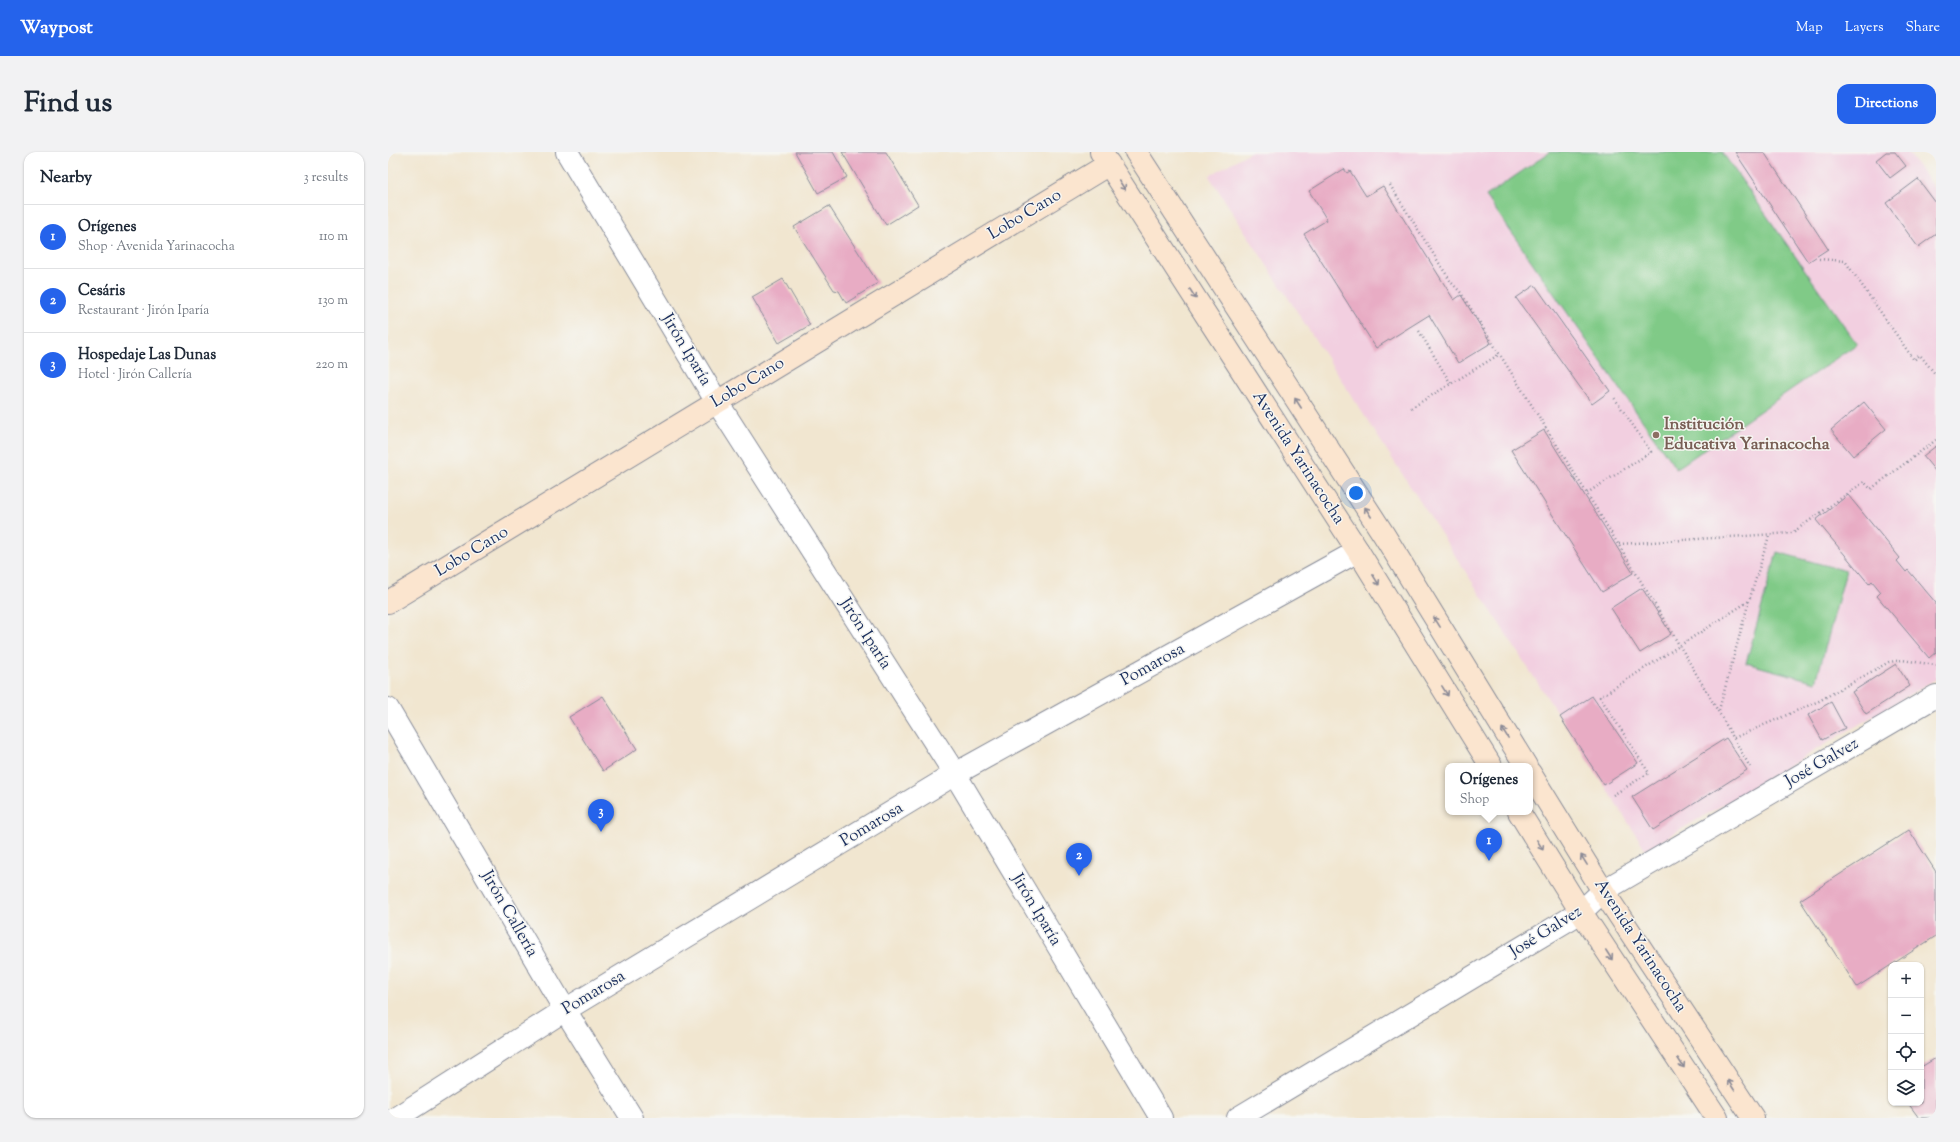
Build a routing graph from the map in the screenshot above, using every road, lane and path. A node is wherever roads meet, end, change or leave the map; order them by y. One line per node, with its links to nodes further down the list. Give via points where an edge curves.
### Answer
1 (567, 152): 11 (street, Jirón Iparía)
2 (1136, 152): 27 (street, Avenida Yarinacocha, one-way to 2, via 1384,535)
3 (1105, 158): 11 (street, Lobo Cano); 17 (street, Avenida Yarinacocha, one-way to 17)
4 (1390, 185): 7 (path)
5 (1819, 259): 8 (path, via 1845,261 1914,360 1920,355)
6 (1419, 331): 9 (path)
7 (1500, 354): 9 (path); 14 (path)
8 (1936, 375)
9 (1451, 384): 12 (path)
10 (1613, 396): 14 (path, via 1651,452)
11 (717, 402): 19 (street, Lobo Cano); 29 (street, Jirón Iparía)
12 (1411, 408)
13 (1936, 440): 15 (path, via 1871,489 1864,482 1792,533)
14 (1587, 493): 16 (path)
15 (1769, 536): 16 (path); 18 (path)
16 (1619, 544): 20 (path)
17 (1358, 551): 26 (street, Avenida Yarinacocha, one-way to 26); 29 (street, Pomarosa)
18 (1748, 601): 20 (path); 24 (path)
19 (388, 602)
20 (1681, 645): 24 (path); 31 (path, via 1600,697 1649,773)
21 (1936, 665): 25 (path, via 1902,660 1889,662 1819,701)
22 (1936, 696): 33 (street, José Galvez)
23 (388, 709): 35 (street, Jirón Callería)
24 (1719, 711): 25 (path)
25 (1734, 738): 28 (path)
26 (1489, 763)
27 (1524, 763)
28 (1750, 767)
29 (955, 774): 35 (street, Pomarosa); 38 (street, Jirón Iparía)
30 (1533, 778): 33 (street, Avenida Yarinacocha, one-way to 30)
31 (1613, 794)
32 (1521, 815): 34 (street, Avenida Yarinacocha, one-way to 34)
33 (1603, 891): 34 (street, José Galvez); 41 (street, Avenida Yarinacocha, one-way to 33)
34 (1581, 912): 39 (street, José Galvez); 40 (street, Avenida Yarinacocha, one-way to 40)
35 (565, 1010): 36 (street, Pomarosa); 37 (street, Jirón Callería)
36 (396, 1118)
37 (632, 1118)
38 (1162, 1118)
39 (1238, 1118)
40 (1717, 1118)
41 (1753, 1118)

